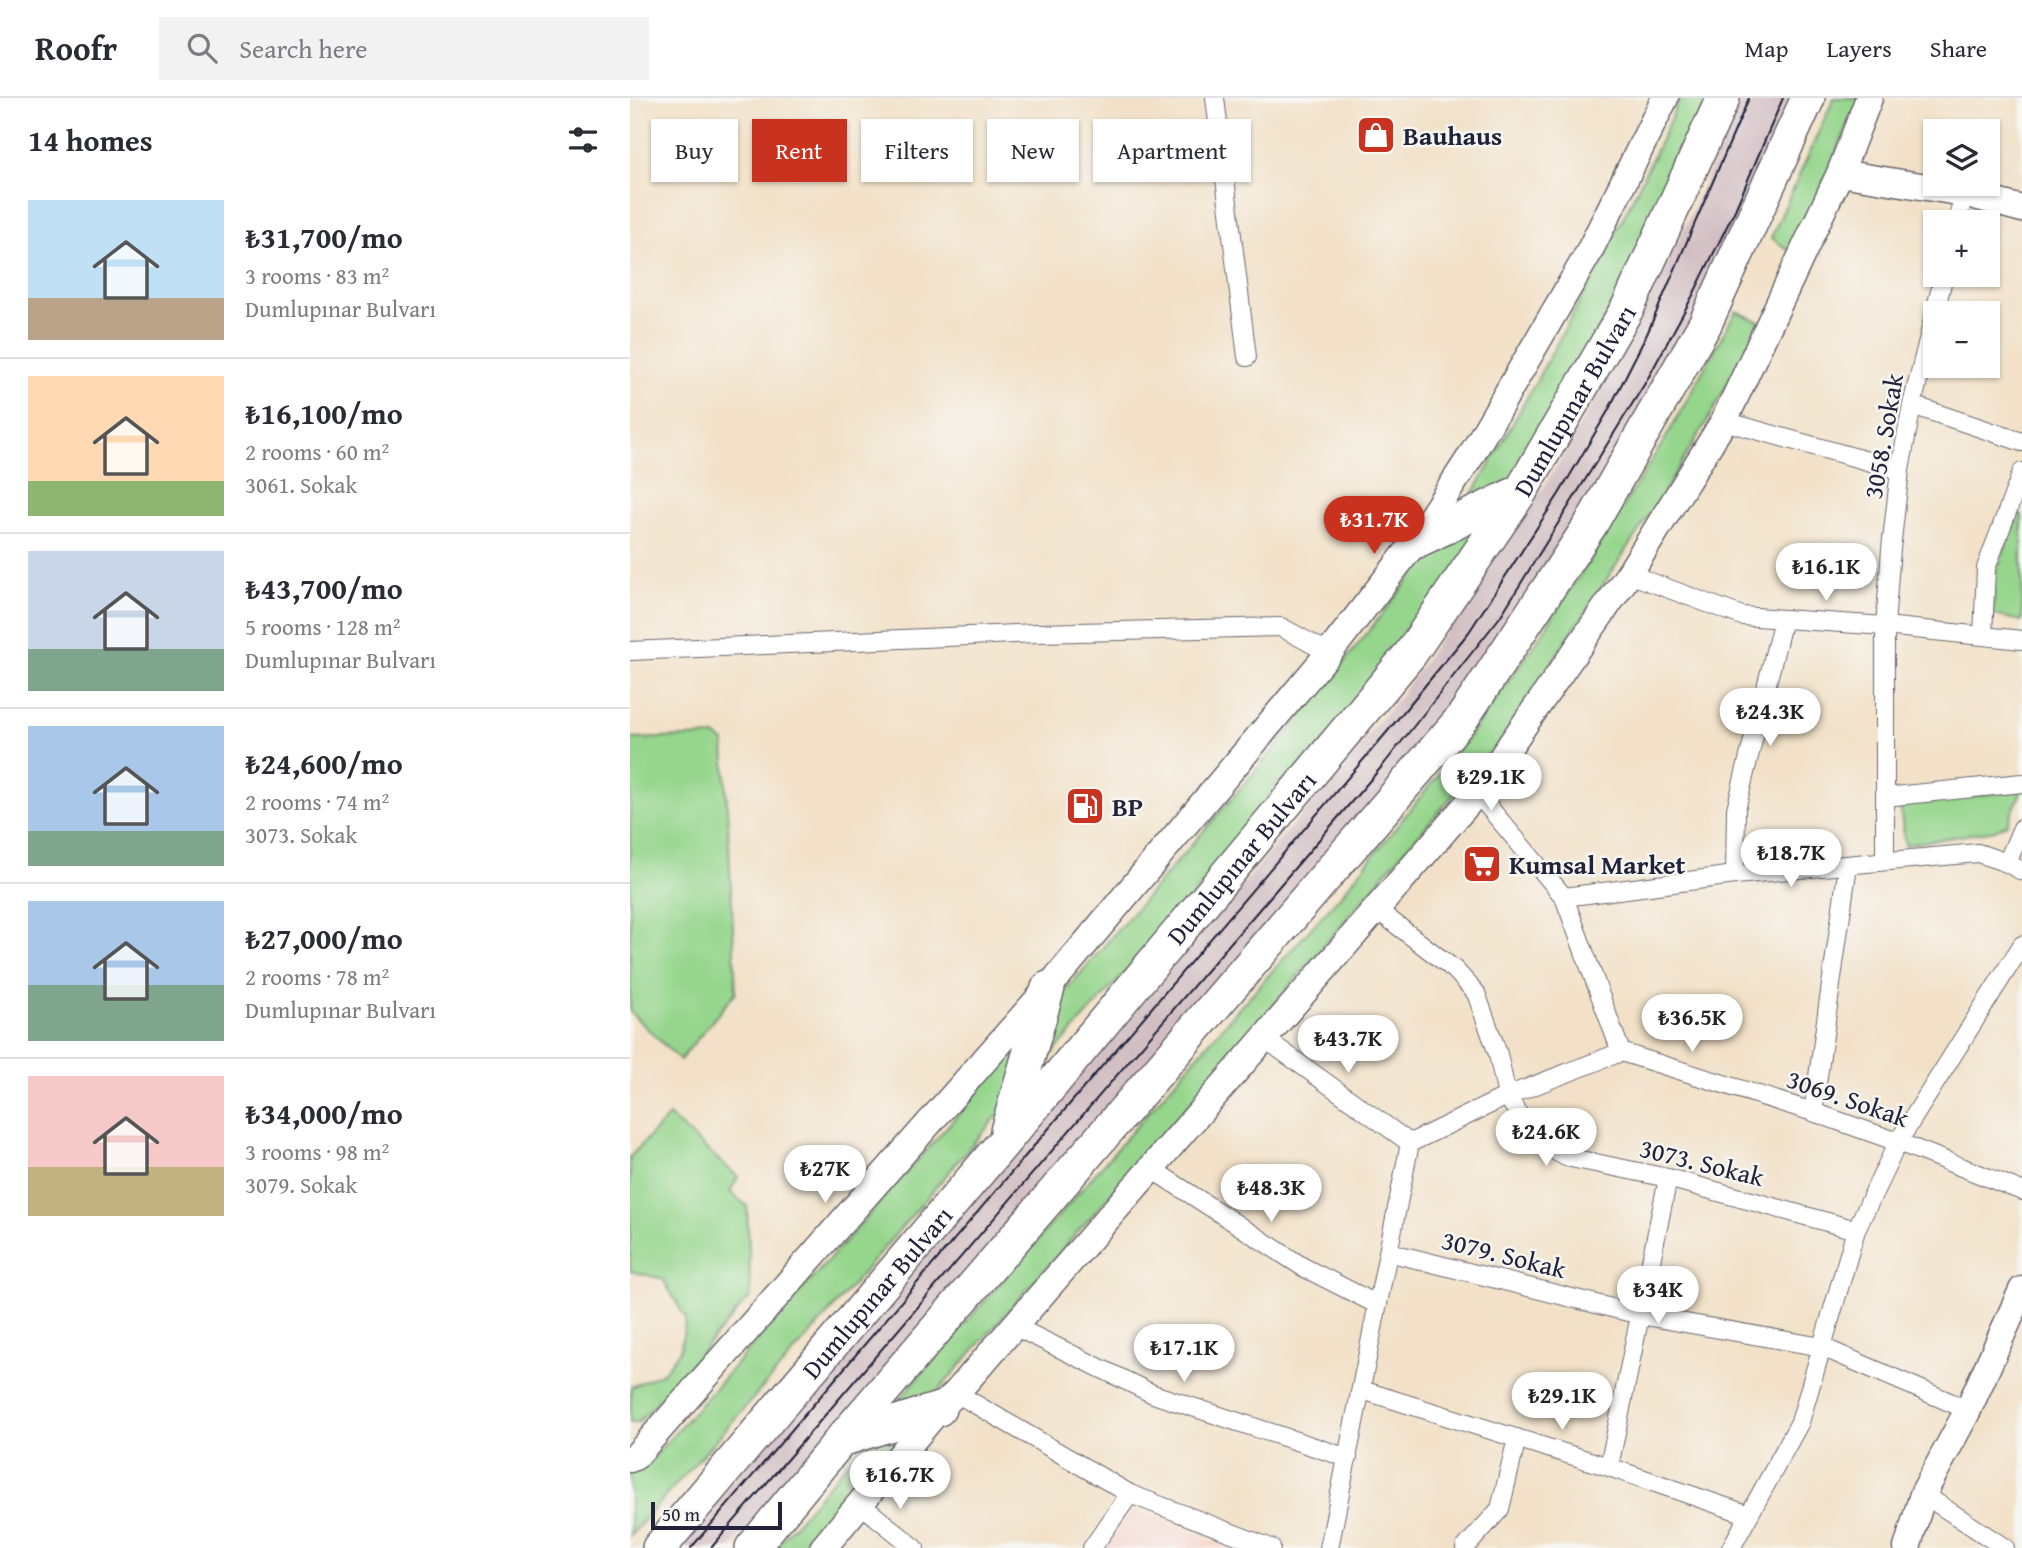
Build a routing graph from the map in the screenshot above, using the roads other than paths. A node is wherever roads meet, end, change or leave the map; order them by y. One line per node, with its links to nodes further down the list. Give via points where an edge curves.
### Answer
1 (1215, 98): 11 (street)
2 (1665, 98): 18 (street, via 1588,254 1469,459)
3 (1723, 98): 17 (highway, Dumlupınar Bulvarı, via 1628,307)
4 (1808, 98): 59 (highway, via 1705,324 1591,524 1464,717)
5 (1869, 98): 6 (street)
6 (1840, 173): 7 (street); 13 (street)
7 (1923, 187)
8 (1972, 196): 9 (street)
9 (2022, 209)
10 (1941, 287): 12 (street, 3058. Sokak)
11 (1247, 357)
12 (1912, 405): 14 (street); 15 (street, 3058. Sokak)
13 (1724, 421): 15 (street); 19 (street)
14 (2022, 442)
15 (1900, 470): 21 (street, 3058. Sokak)
16 (2022, 472): 22 (street, via 1986,568)
17 (1521, 491): 18 (highway); 43 (highway, Dumlupınar Bulvarı, via 1411,653 1369,706)
18 (1415, 542): 25 (street)
19 (1629, 574): 20 (street, via 1742,616); 27 (street)
20 (1783, 619): 21 (street); 33 (street, via 1736,809)
21 (1885, 626): 22 (street); 28 (street, 3058. Sokak)
22 (1983, 635): 23 (street)
23 (2022, 640)
24 (630, 651): 25 (street, via 1282,627)
25 (1329, 653): 37 (street)
26 (2022, 783): 28 (street)
27 (1477, 793): 34 (street); 35 (street)
28 (1885, 797): 30 (street, 3058. Sokak)
29 (2022, 828): 32 (street)
30 (1885, 860): 31 (street); 32 (street, via 1978,853)
31 (1848, 865): 33 (street); 41 (street)
32 (2014, 867)
33 (1735, 874): 34 (street)
34 (1564, 897): 39 (street)
35 (1376, 909): 38 (street); 40 (street, 3073. Sokak, via 1455,970 1476,993)
36 (2022, 945): 42 (street)
37 (1048, 988): 43 (highway); 61 (street)
38 (1264, 1038): 44 (street); 45 (street)
39 (1621, 1052): 40 (street); 41 (street, 3069. Sokak)
40 (1507, 1096): 44 (street); 46 (street, 3073. Sokak, via 1535,1140 1566,1157)
41 (1813, 1112): 42 (street, 3069. Sokak)
42 (1898, 1142): 47 (street, 3069. Sokak); 48 (street)
43 (1003, 1143): 68 (highway, Dumlupınar Bulvarı)
44 (1410, 1143): 49 (street)
45 (1150, 1168): 51 (street, via 1303,1267); 53 (street)
46 (1668, 1178): 48 (street, 3073. Sokak); 52 (street)
47 (2022, 1191)
48 (1856, 1230): 54 (street)
49 (1388, 1252): 51 (street); 52 (street, 3079. Sokak)
50 (2022, 1290): 57 (street)
51 (1378, 1305): 55 (street)
52 (1640, 1315): 54 (street, 3079. Sokak); 62 (street)
53 (1014, 1326): 56 (street); 60 (street, via 1153,1394)
54 (1822, 1347): 57 (street, 3079. Sokak); 66 (street, via 1800,1422)
55 (1362, 1390): 58 (street); 60 (street)
56 (948, 1401): 59 (highway); 63 (street); 65 (street)
57 (1968, 1410): 64 (street)
58 (1517, 1438): 62 (street); 74 (street, via 1500,1509)
59 (841, 1440): 67 (highway)
60 (1348, 1458): 73 (street)
61 (630, 1459)
62 (1609, 1467): 66 (street)
63 (1130, 1494): 71 (street); 72 (street)
64 (1923, 1494): 76 (street); 77 (street)
65 (860, 1504): 69 (street); 70 (street)
66 (1749, 1515): 75 (street)
67 (756, 1545)
68 (659, 1548)
69 (823, 1548)
70 (915, 1548)
71 (1092, 1548)
72 (1271, 1548)
73 (1329, 1548)
74 (1465, 1548)
75 (1731, 1548)
76 (1907, 1548)
77 (2005, 1548)

